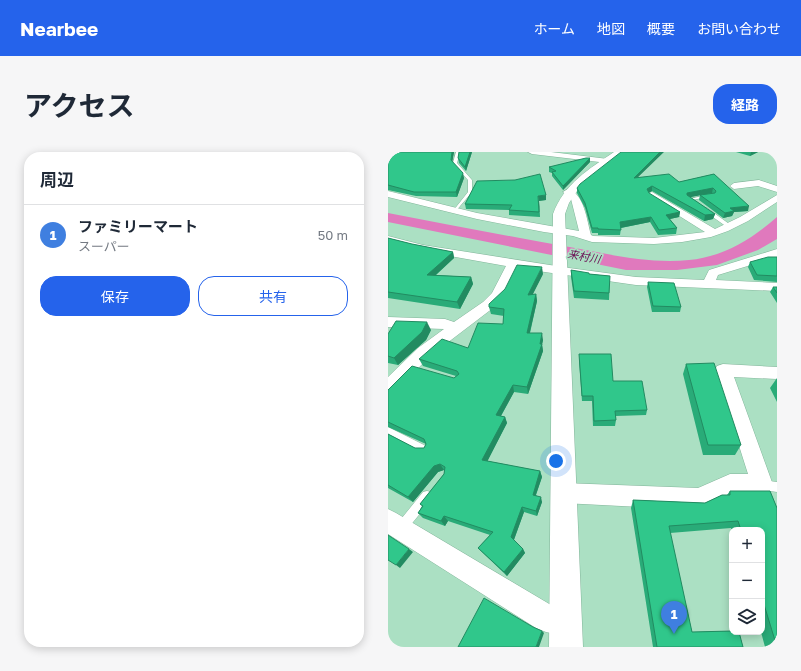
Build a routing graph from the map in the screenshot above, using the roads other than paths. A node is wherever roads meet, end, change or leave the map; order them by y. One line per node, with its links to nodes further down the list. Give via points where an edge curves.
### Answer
1 (458, 152): 12 (lane, via 455,163 470,180 470,192)
2 (532, 152): 4 (street)
3 (620, 152): 4 (street)
4 (608, 161): 7 (street)
5 (734, 186): 6 (street, via 760,182)
6 (777, 189)
7 (568, 192): 15 (street, via 561,203); 16 (street, via 575,198)
8 (388, 194): 12 (street)
9 (652, 195): 14 (street)
10 (711, 195): 13 (lane, via 689,199)
11 (777, 198): 13 (street)
12 (455, 211): 15 (street)
13 (729, 226): 14 (street)
14 (713, 232): 16 (street, via 682,239 654,241)
15 (559, 233): 16 (street, via 575,233); 20 (street)
16 (586, 237)
17 (389, 239): 19 (street, via 422,248)
18 (777, 254): 21 (street, via 713,274)
19 (513, 264): 20 (street); 24 (street, via 498,295)
20 (559, 269): 21 (street, via 636,280); 31 (street)
21 (708, 283): 22 (street)
22 (777, 287)
23 (388, 322): 24 (street, via 445,324)
24 (455, 328): 26 (street, via 424,352 413,367)
25 (777, 373): 29 (street, via 722,370)
26 (388, 388)
27 (388, 431): 28 (lane)
28 (424, 450)
29 (769, 486): 31 (street, via 730,484 699,499)
30 (434, 487): 32 (lane)
31 (563, 493): 33 (street)
32 (394, 525): 33 (street, via 546,618)
33 (566, 622): 34 (street)
34 (566, 647)

